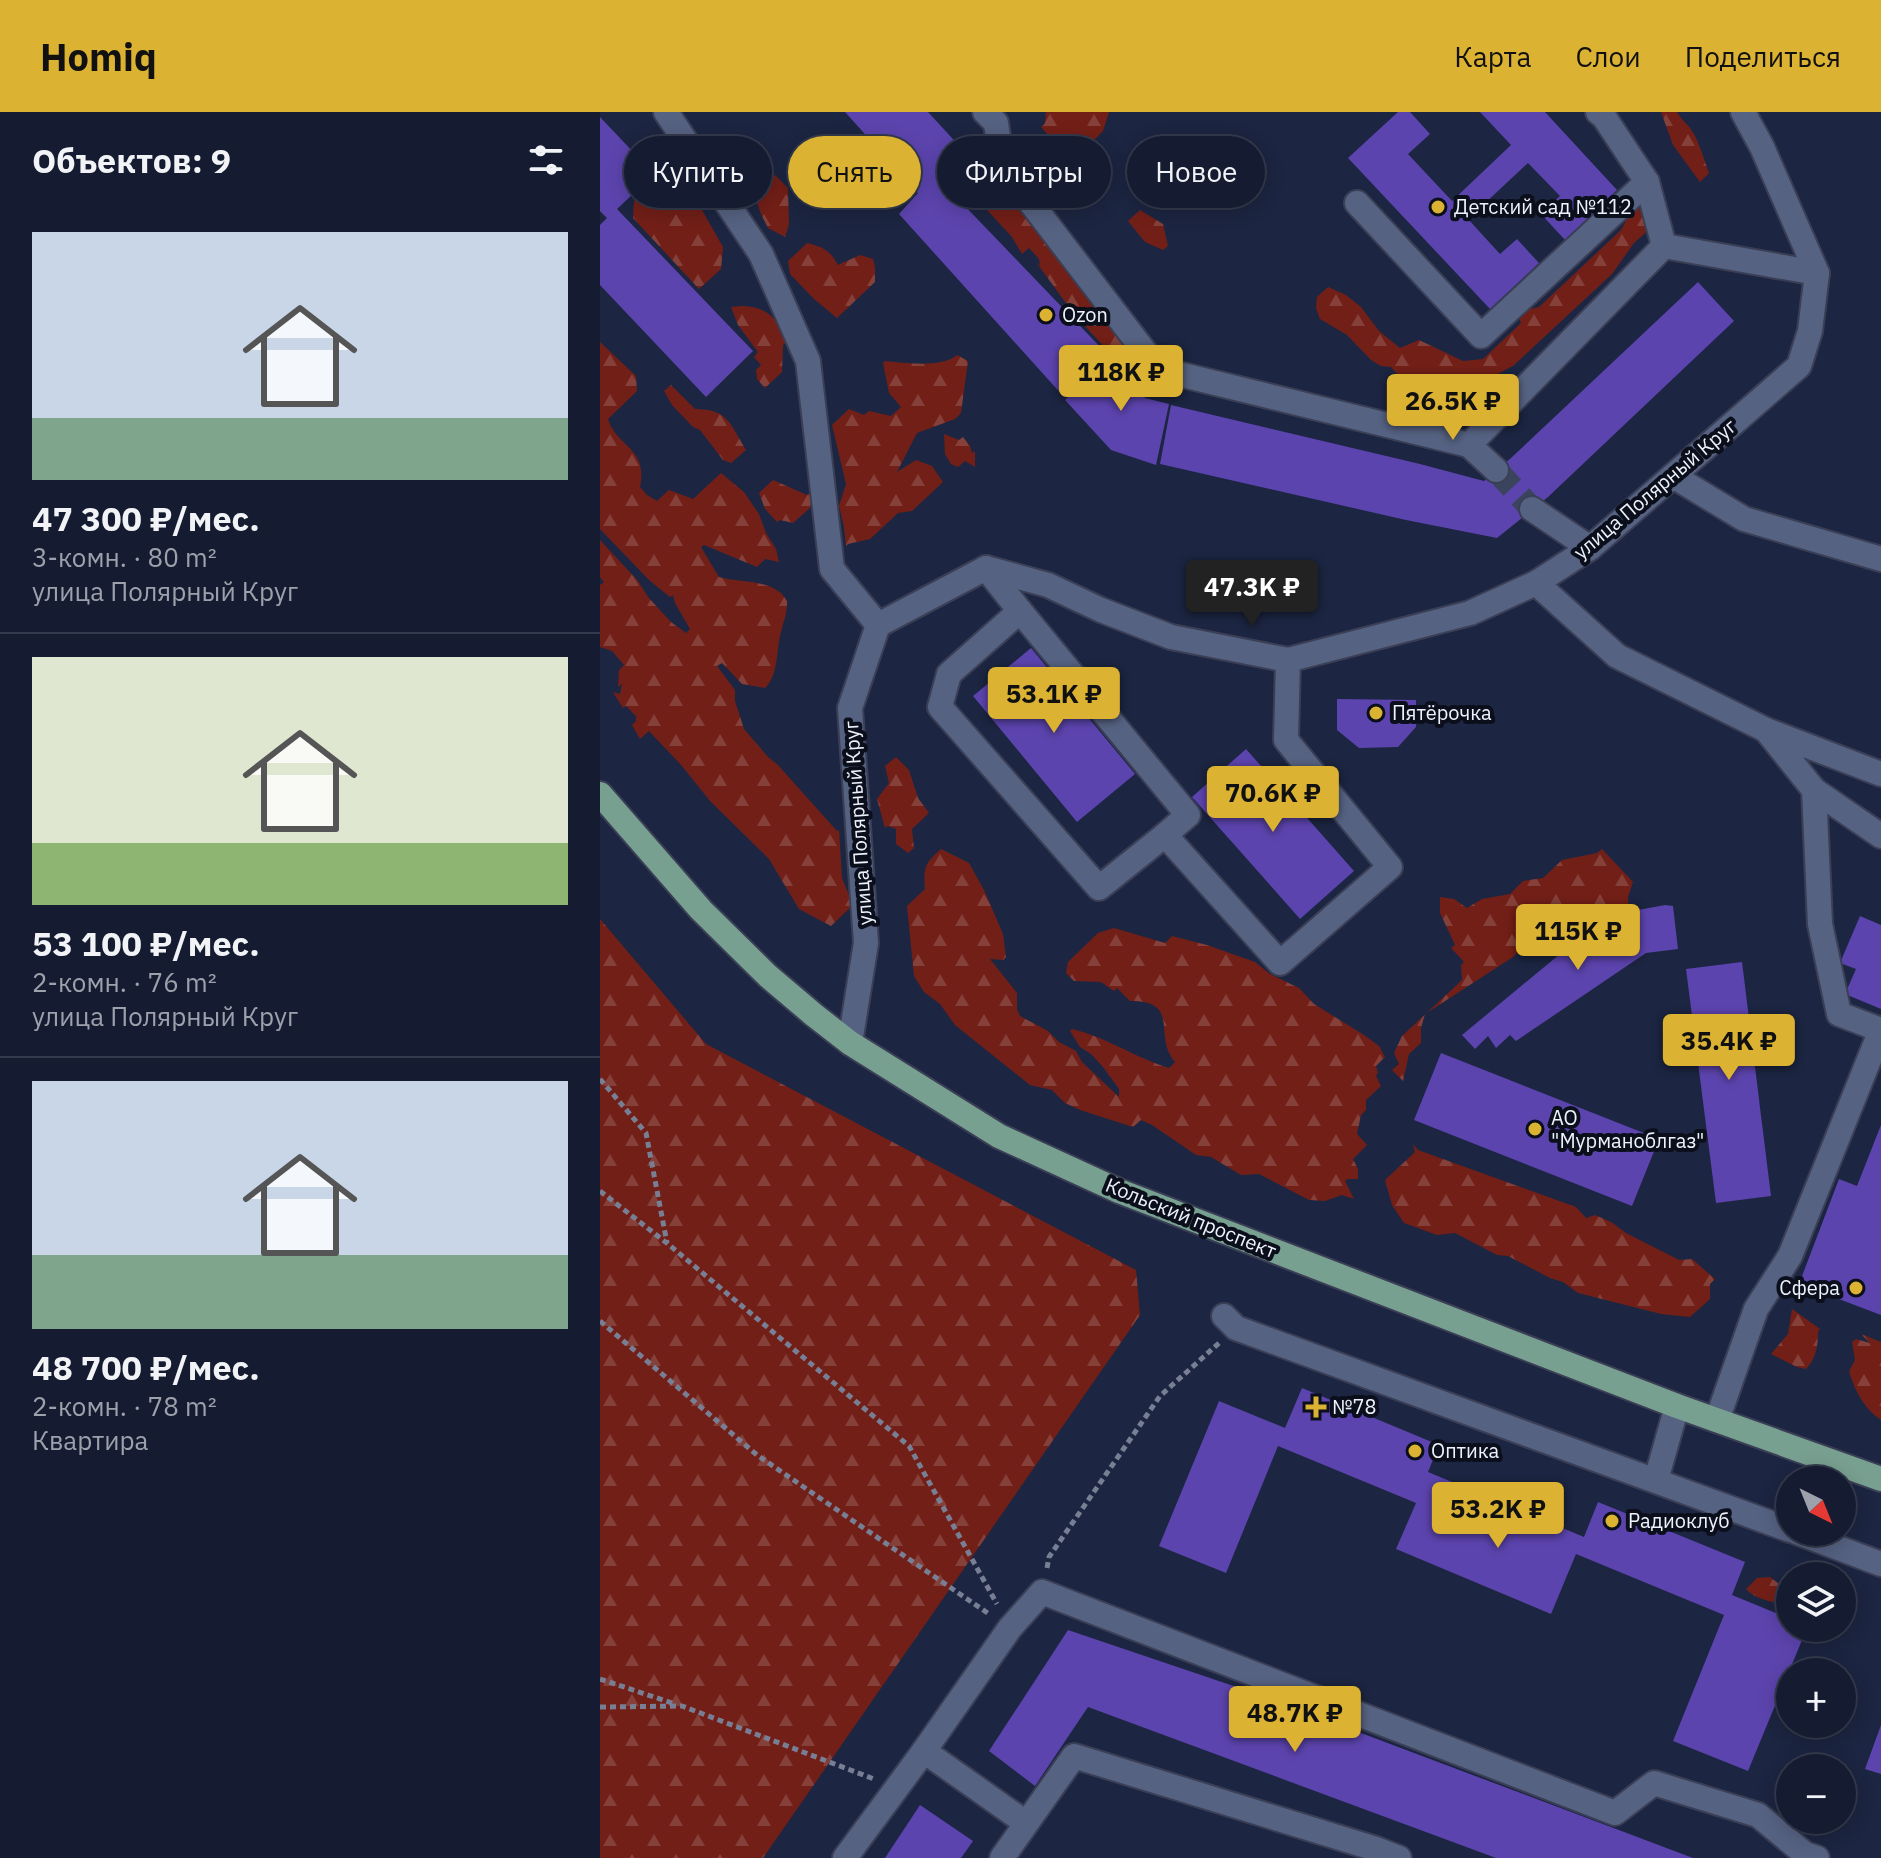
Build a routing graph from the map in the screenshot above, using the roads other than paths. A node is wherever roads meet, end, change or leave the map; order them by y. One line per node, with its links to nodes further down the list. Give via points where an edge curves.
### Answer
1 (666, 112): 18 (street, via 761,254 808,361 832,569)
2 (985, 112): 9 (street, via 996,123 1002,165 1158,369)
3 (1598, 112): 5 (street)
4 (1743, 112): 8 (street)
5 (1647, 182): 6 (street, via 1481,336); 7 (street)
6 (1357, 203)
7 (1664, 246): 8 (street); 9 (street)
8 (1817, 273): 11 (street, улица Полярный Круг, via 1810,331 1799,366)
9 (1469, 445): 10 (street)
10 (1496, 470)
11 (1673, 476): 13 (street, улица Полярный Круг); 14 (street, via 1744,519)
12 (1532, 509): 13 (street)
13 (1590, 548): 16 (street, улица Полярный Круг)
14 (1881, 559)
15 (986, 568): 17 (street); 18 (street); 19 (street, улица Полярный Круг, via 1048,585 1171,637)
16 (1536, 583): 19 (street, улица Полярный Круг, via 1470,613); 20 (street, via 1617,656)
17 (1020, 611): 24 (street, via 1188,815); 24 (street, via 949,674 940,707 1099,888)
18 (878, 625): 27 (street, улица Полярный Круг, via 850,708 866,943)
19 (1288, 660): 24 (street, via 1286,740 1390,867 1280,963)
20 (1766, 730): 21 (street); 22 (street)
21 (1881, 774)
22 (1814, 790): 25 (street); 26 (street, via 1820,924 1839,1014)
23 (600, 794): 27 (main road, Кольский проспект, via 701,910 768,976)
24 (1165, 835)
25 (1881, 836)
26 (1881, 1030): 30 (street, via 1790,1256 1756,1309)
27 (850, 1043): 29 (main road, Кольский проспект, via 999,1136 1119,1191)
28 (1230, 1322): 32 (street)
29 (1677, 1406): 30 (main road, Кольский проспект); 32 (street)
30 (1717, 1420): 31 (main road, Кольский проспект)
31 (1881, 1479)
32 (1656, 1480): 33 (street)
33 (1776, 1525)
34 (1833, 1546): 35 (street)
35 (1881, 1564)
36 (924, 1751): 37 (street); 39 (street, via 1010,1628 1042,1592 1615,1813 1654,1783 1758,1815); 40 (street)
37 (1026, 1823): 38 (street, via 1074,1756); 41 (street)
38 (1374, 1854): 42 (street)
39 (1808, 1857)
40 (845, 1858)
41 (1002, 1858)
42 (1399, 1858)

